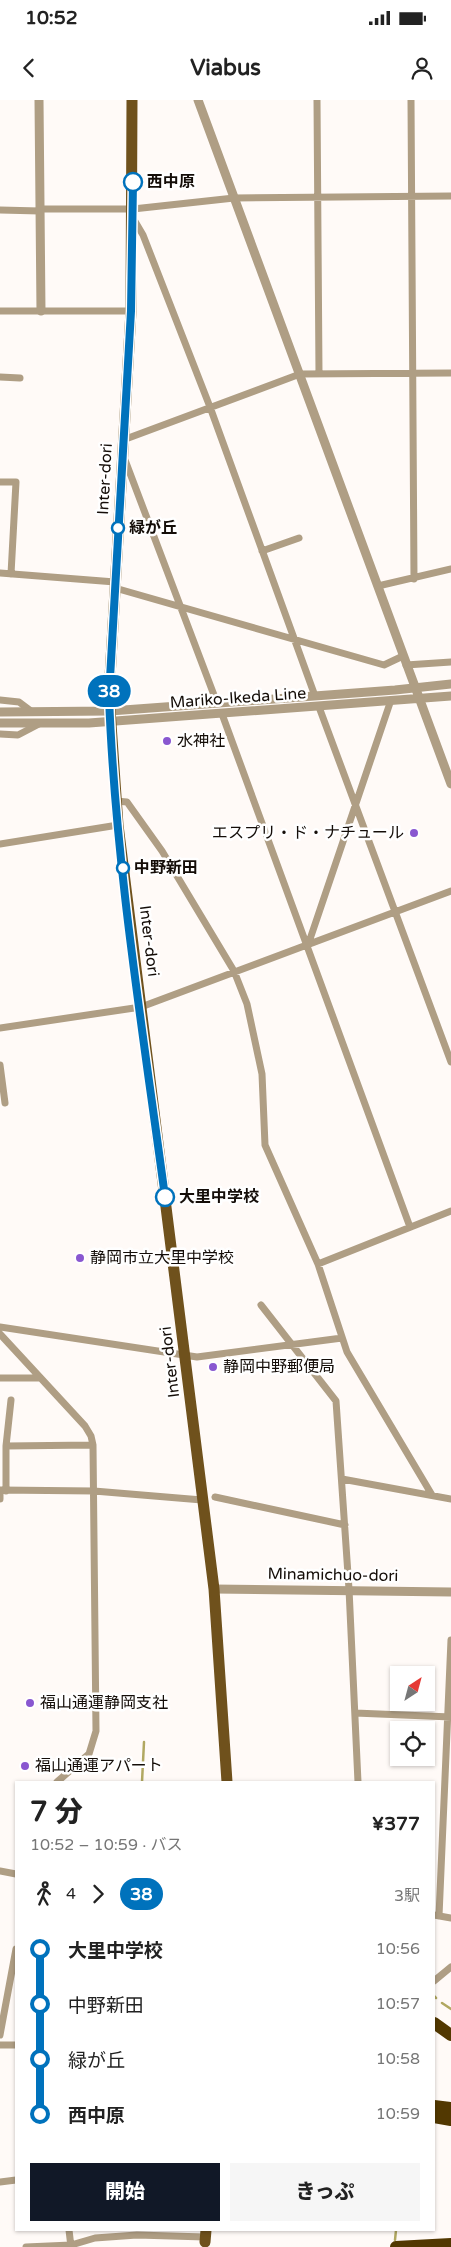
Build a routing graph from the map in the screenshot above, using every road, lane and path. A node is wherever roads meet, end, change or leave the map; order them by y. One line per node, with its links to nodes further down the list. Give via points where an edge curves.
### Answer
1 (39, 100): 11 (street)
2 (132, 100): 12 (main road, Inter-dori)
3 (198, 100): 9 (street)
4 (317, 100): 8 (street)
5 (411, 100): 6 (street)
6 (412, 196): 7 (street); 8 (street); 19 (street)
7 (451, 196)
8 (318, 197): 9 (street); 18 (street)
9 (234, 198): 12 (street); 17 (street)
10 (0, 210): 11 (street)
11 (40, 210): 12 (street); 14 (street)
12 (133, 214): 15 (main road, Inter-dori); 22 (street)
13 (0, 311): 14 (street)
14 (41, 311): 15 (street)
15 (131, 311): 23 (main road, Inter-dori)
16 (451, 373): 19 (street)
17 (300, 374): 18 (street); 22 (street); 33 (street)
18 (319, 374): 19 (street)
19 (412, 374): 31 (street)
20 (0, 377): 21 (street)
21 (20, 378)
22 (210, 407): 23 (street); 27 (street)
23 (124, 440): 24 (main road, Inter-dori)
24 (123, 453): 32 (main road, Inter-dori); 34 (street)
25 (0, 482): 30 (street, via 16,482)
26 (299, 538): 27 (street)
27 (262, 552): 35 (street)
28 (451, 569): 31 (street)
29 (0, 573): 30 (street)
30 (11, 574): 32 (street)
31 (414, 578): 33 (street)
32 (115, 585): 34 (street); 51 (main road, Inter-dori)
33 (378, 586): 36 (street)
34 (181, 607): 35 (street); 46 (street)
35 (295, 640): 36 (street, via 384,664); 41 (street)
36 (403, 656): 38 (street)
37 (451, 662): 38 (street)
38 (406, 665): 40 (street)
39 (451, 684): 40 (street, Mariko-Ikeda Line)
40 (415, 688): 41 (street, Mariko-Ikeda Line); 43 (street)
41 (315, 696): 46 (street, Mariko-Ikeda Line)
42 (451, 696): 43 (street, Mariko-Ikeda Line)
43 (419, 699): 45 (street, Mariko-Ikeda Line); 55 (street)
44 (0, 700): 49 (street, via 19,702)
45 (391, 700): 47 (street, Mariko-Ikeda Line); 57 (street)
46 (216, 703): 51 (street, Mariko-Ikeda Line)
47 (319, 707): 50 (street, Mariko-Ikeda Line); 57 (street)
48 (0, 712): 49 (street, Mariko-Ikeda Line)
49 (33, 713): 51 (street, Mariko-Ikeda Line)
50 (222, 714): 51 (street, Mariko-Ikeda Line); 62 (street)
51 (110, 717): 53 (street, Mariko-Ikeda Line); 56 (main road, Inter-dori)
52 (0, 723): 53 (street, Mariko-Ikeda Line)
53 (40, 724): 54 (street, via 18,735)
54 (0, 734)
55 (451, 784)
56 (116, 801): 58 (main road, Inter-dori); 63 (street, via 128,802 162,851)
57 (356, 805): 61 (street); 62 (street)
58 (118, 826): 59 (street); 64 (main road, Inter-dori)
59 (0, 844)
60 (451, 891): 61 (street)
61 (395, 911): 62 (street); 66 (street)
62 (308, 945): 63 (street); 70 (street)
63 (234, 971): 64 (street); 71 (street, via 247,1004 262,1074 265,1145)
64 (141, 1007): 65 (street); 77 (main road, Inter-dori)
65 (0, 1028)
66 (451, 1062)
67 (0, 1064): 68 (street)
68 (5, 1103)
69 (451, 1211): 70 (street)
70 (410, 1227): 71 (street)
71 (318, 1264): 75 (street)
72 (261, 1305): 76 (street)
73 (0, 1327): 77 (street)
74 (0, 1334): 79 (street)
75 (342, 1338): 76 (street); 86 (street, via 347,1352)
76 (291, 1344): 77 (street, via 197,1358); 83 (street, via 336,1401)
77 (186, 1356): 90 (main road, Inter-dori)
78 (0, 1378): 79 (street)
79 (40, 1378): 81 (street, via 85,1426)
80 (11, 1400): 82 (street)
81 (93, 1445): 82 (street); 85 (street)
82 (6, 1446): 84 (street)
83 (342, 1479): 86 (street); 91 (street)
84 (2, 1491): 85 (street); 88 (street)
85 (94, 1491): 90 (street); 98 (street, via 96,1731 90,1754)
86 (432, 1495): 89 (street)
87 (215, 1497): 91 (street)
88 (0, 1499)
89 (451, 1499)
90 (202, 1500): 92 (main road, Inter-dori)
91 (345, 1525): 93 (street)
92 (214, 1589): 93 (street, Minamichuo-dori); 99 (main road, Inter-dori)
93 (349, 1590): 94 (street, Minamichuo-dori); 96 (street)
94 (451, 1592)
95 (451, 1640): 97 (street)
96 (355, 1713): 97 (street); 100 (street)
97 (449, 1717): 103 (street)
98 (58, 1781)
99 (227, 1781)
100 (358, 1781)
101 (0, 1871): 102 (street)
102 (15, 1874)
103 (436, 1916): 104 (street)
104 (451, 1918)
105 (15, 1954): 111 (street)
106 (451, 1967): 107 (street)
107 (435, 1980)
108 (435, 2015): 110 (highway)
109 (435, 2024): 112 (highway)
110 (451, 2025)
111 (0, 2035)
112 (451, 2035)
113 (0, 2045): 114 (street)
114 (15, 2045)
115 (435, 2106): 116 (highway)
116 (451, 2108)
117 (435, 2117): 118 (highway)
118 (451, 2120)
119 (15, 2180): 120 (street)
120 (0, 2182)
121 (69, 2231): 124 (street)
122 (205, 2236): 124 (street, via 95,2238)
123 (451, 2244): 126 (highway)
124 (71, 2246): 125 (street)
125 (26, 2247)
126 (396, 2247)

